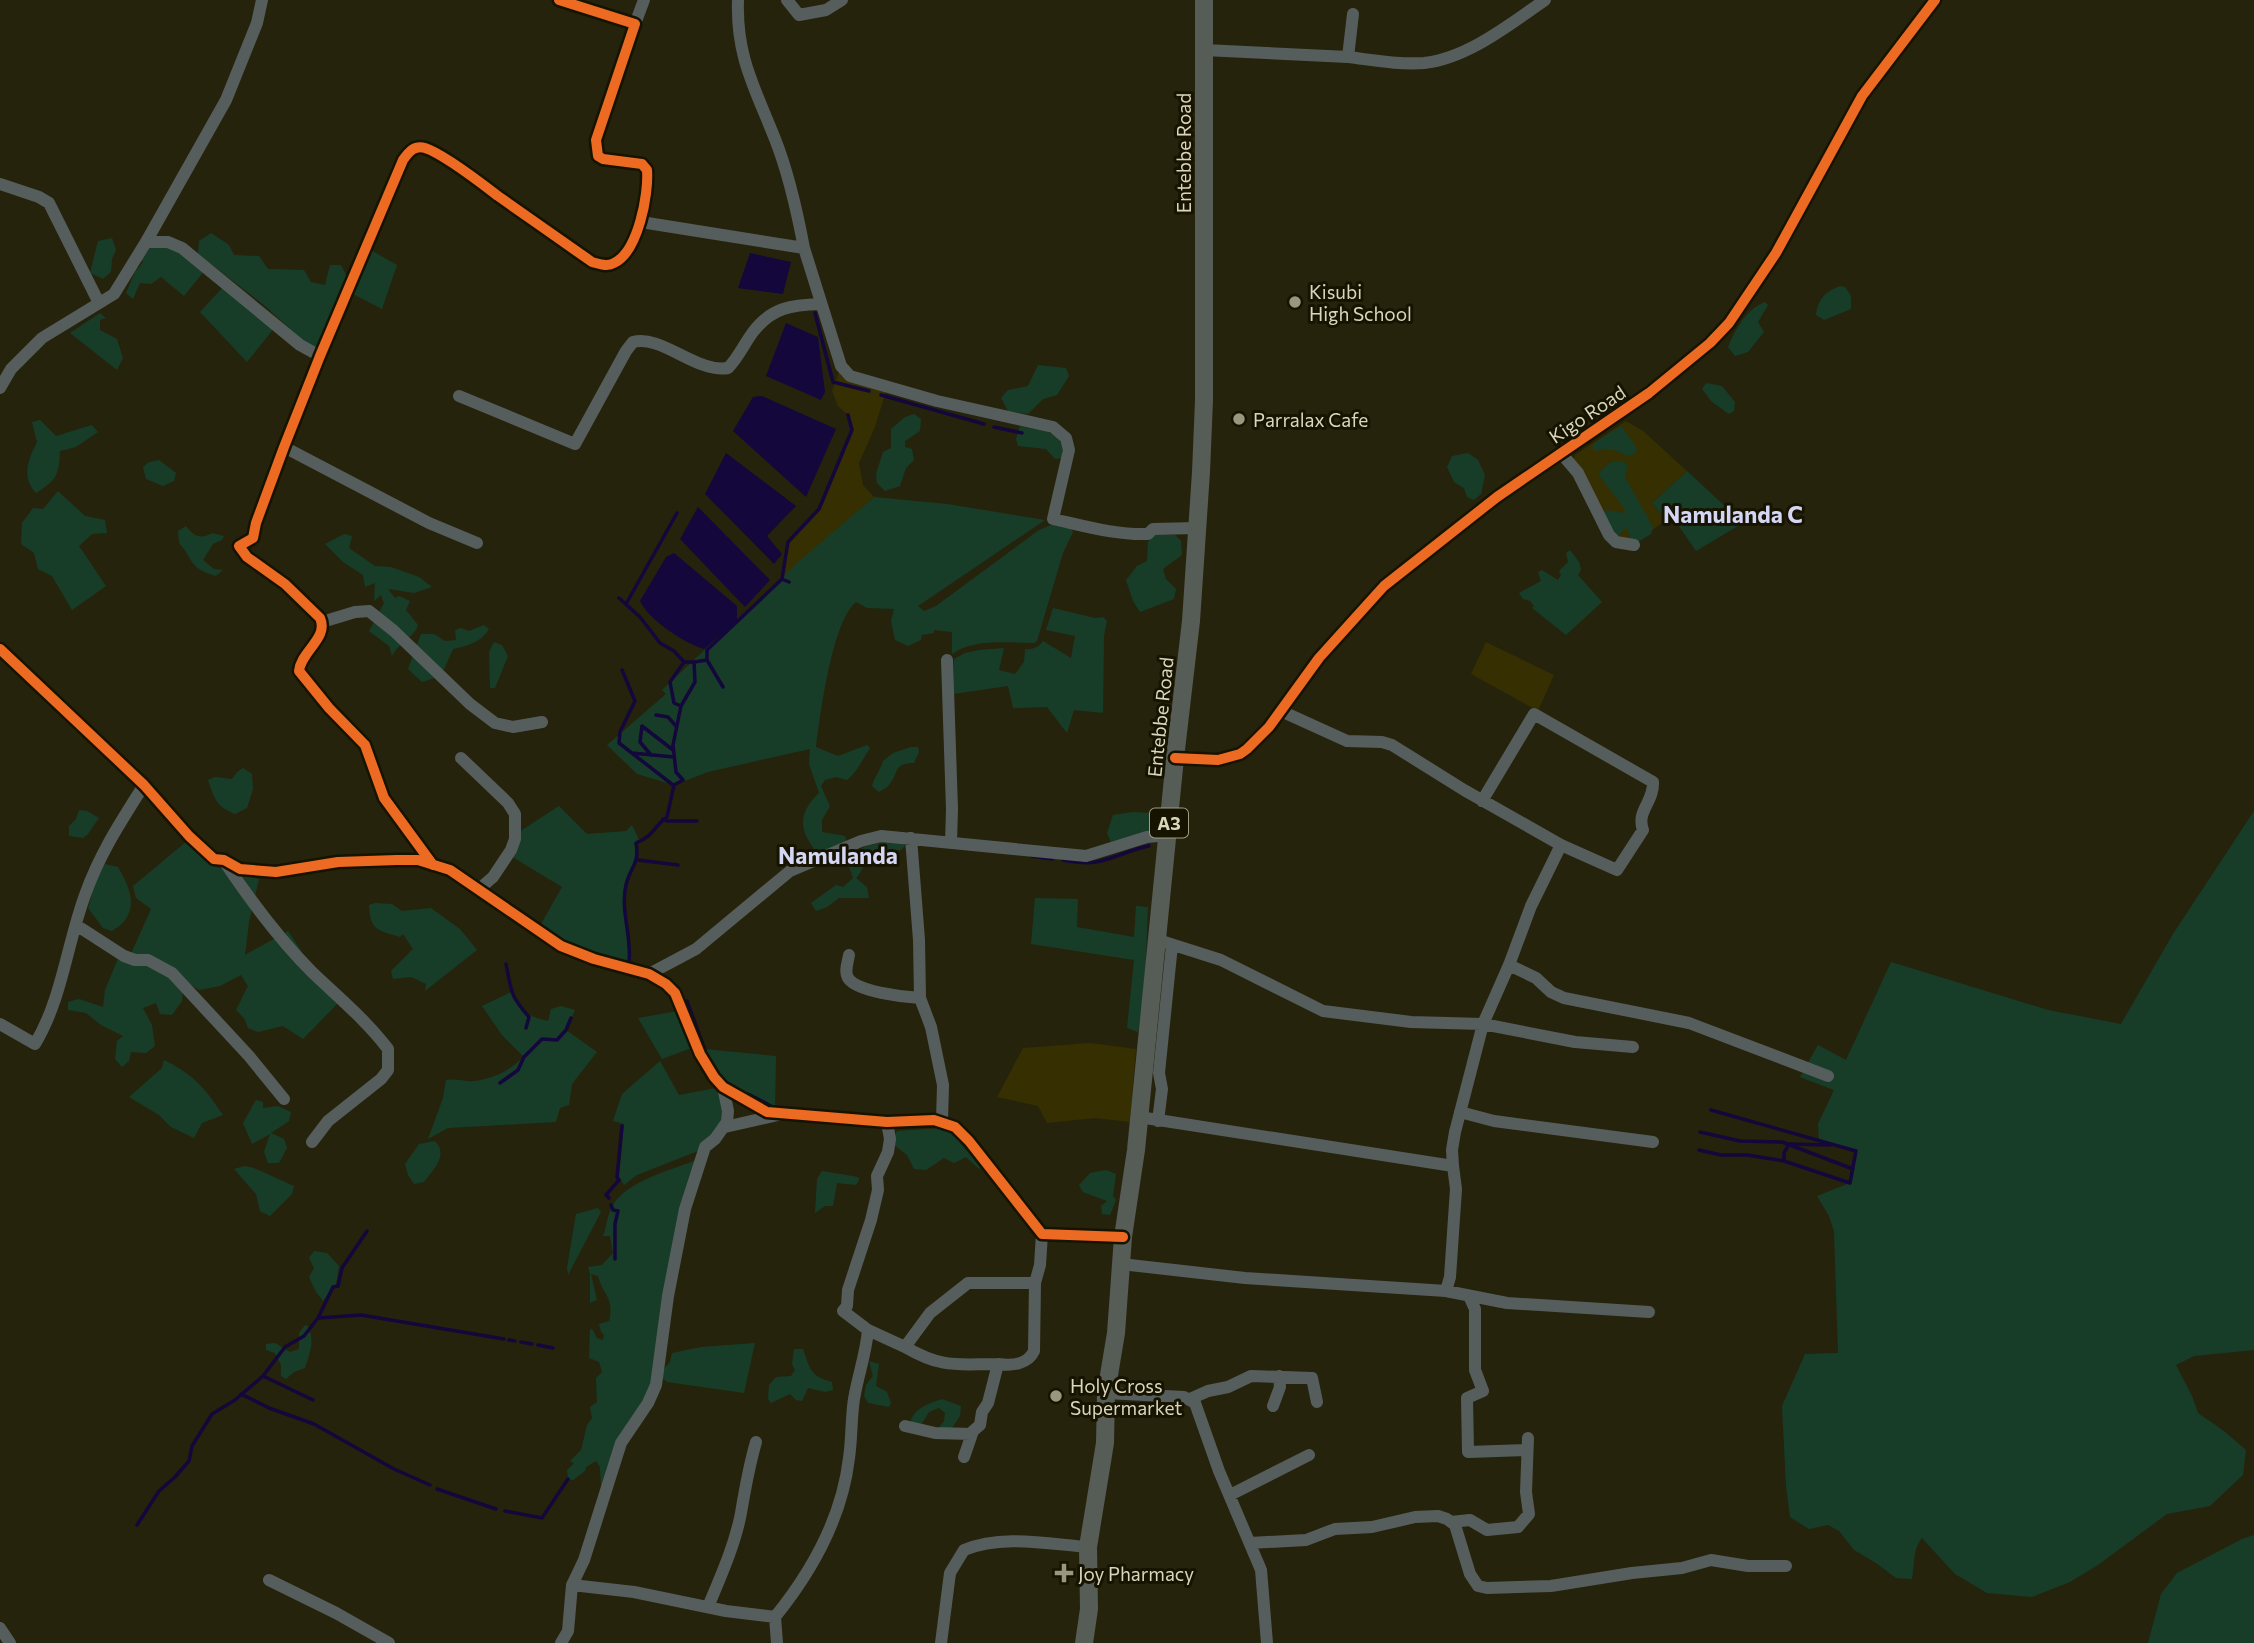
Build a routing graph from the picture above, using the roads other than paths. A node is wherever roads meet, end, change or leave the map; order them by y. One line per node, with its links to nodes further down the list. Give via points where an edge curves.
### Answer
1 (262, 0): 16 (street, via 226,100)
2 (559, 0): 11 (street)
3 (643, 0): 11 (street)
4 (738, 0): 17 (street, via 737,21 746,66 789,178)
5 (787, 0): 6 (street, via 799,15 826,10)
6 (842, 0)
7 (1204, 0): 12 (main road, Entebbe Road / A3)
8 (1545, 0): 13 (street, via 1476,44 1442,59 1413,63)
9 (1935, 0): 24 (street, Kigo Road, via 1862,96 1776,253 1729,323 1666,380)
10 (1353, 14): 13 (street)
11 (635, 24): 15 (street, via 595,147 603,159 646,166)
12 (1204, 50): 13 (street); 25 (main road, Entebbe Road / A3, via 1204,400)
13 (1348, 57)
14 (0, 184): 18 (street, via 49,203)
15 (641, 222): 17 (street); 20 (street, via 623,256 613,264 601,265 472,176 424,148 415,148 403,160)
16 (146, 242): 18 (street, via 114,294); 20 (street, via 182,248 300,345)
17 (804, 248): 19 (street)
18 (99, 303): 21 (street, via 42,338 11,369)
19 (821, 304): 22 (street, via 776,312 754,331 727,368 711,369 645,341 633,342 575,444); 25 (street, via 841,366 850,376 1054,428 1066,438 1069,450 1053,519 1135,535 1153,529)
20 (320, 356): 23 (street)
21 (0, 388)
22 (459, 396)
23 (284, 447): 26 (street); 28 (street, via 253,538 239,546)
24 (1561, 453): 27 (street, via 1578,473 1609,534 1616,542); 31 (street, Kigo Road, via 1473,514 1384,586 1319,658)
25 (1197, 528): 34 (main road, Entebbe Road / A3)
26 (477, 543)
27 (1634, 545)
28 (322, 622): 32 (street, via 369,611 495,723 508,727); 42 (street, via 322,633 301,658 299,671 365,745 381,792)
29 (0, 649): 35 (street)
30 (947, 660): 39 (street)
31 (1281, 711): 34 (street, Kigo Road, via 1240,754 1218,760); 36 (street, via 1347,741 1392,745)
32 (542, 722)
33 (461, 758): 43 (street, via 515,814 511,850)
34 (1175, 758): 37 (main road, Entebbe Road / A3)
35 (144, 785): 41 (street, via 201,848 214,859); 44 (street, via 105,846)
36 (1482, 800): 40 (street); 40 (street, via 1534,714 1653,782 1654,793 1641,816 1643,830 1616,870)
37 (1168, 835): 39 (street, via 1086,856); 45 (main road, Entebbe Road / A3)
38 (911, 838): 39 (street); 48 (street, via 881,836 790,871 696,948); 49 (street)
39 (951, 843)
40 (1561, 845): 47 (street)
41 (224, 860): 42 (street, via 240,869 276,872 338,862 418,860); 64 (street, via 285,943 388,1049 388,1070 382,1079 328,1121)
42 (433, 865): 43 (street, via 463,877)
43 (478, 890): 48 (street, via 561,946)
44 (76, 925): 50 (street, via 51,1011 35,1044); 56 (street, via 124,956 148,960 172,972)
45 (1165, 942): 51 (street, via 1234,966 1323,1011 1411,1022); 53 (main road, Entebbe Road / A3)
46 (849, 955): 49 (street, via 846,972 855,984)
47 (1509, 965): 51 (street); 54 (street, via 1564,998 1689,1023)
48 (649, 974): 55 (street, via 675,993 699,1054)
49 (920, 999): 60 (street, via 943,1085)
50 (0, 1024)
51 (1483, 1024): 52 (street); 57 (street)
52 (1633, 1048)
53 (1152, 1071): 59 (main road, Entebbe Road / A3); 61 (street, via 1162,1089)
54 (1828, 1076)
55 (723, 1087): 62 (street, via 767,1112); 63 (street)
56 (284, 1099)
57 (1460, 1112): 65 (street, via 1494,1121); 66 (street)
58 (782, 1114): 63 (street)
59 (1139, 1117): 61 (street); 68 (main road, Entebbe Road / A3)
60 (942, 1121): 62 (street); 67 (street, via 969,1141)
61 (1158, 1121): 66 (street)
62 (887, 1122): 74 (street, via 888,1152 877,1176 871,1220 843,1311)
63 (725, 1127): 93 (street, via 705,1147 685,1209 656,1385 621,1443)
64 (312, 1142)
65 (1653, 1142)
66 (1453, 1166): 71 (street, via 1455,1202)
67 (1042, 1234): 68 (street); 70 (street)
68 (1123, 1237): 69 (main road, Entebbe Road / A3)
69 (1121, 1264): 71 (street, via 1245,1278); 78 (main road, Entebbe Road / A3)
70 (1035, 1283): 75 (street, via 968,1283 930,1313); 76 (street, via 1032,1356 1015,1364)
71 (1446, 1291): 72 (street)
72 (1469, 1296): 73 (street, via 1507,1303); 88 (street, via 1475,1309 1475,1370 1482,1391 1467,1398 1468,1452 1528,1444 1529,1514 1518,1527 1487,1530 1470,1520)
73 (1649, 1312)
74 (868, 1330): 75 (street); 95 (street, via 839,1508 826,1540)
75 (905, 1347): 76 (street, via 948,1365)
76 (998, 1364): 83 (street, via 980,1425)
77 (1279, 1376): 79 (street, via 1251,1376); 80 (street, via 1312,1378); 81 (street)
78 (1106, 1393): 79 (street); 90 (main road, Entebbe Road / A3, via 1105,1443)
79 (1190, 1399): 87 (street)
80 (1317, 1402)
81 (1273, 1406)
82 (905, 1426): 83 (street)
83 (972, 1434): 86 (street)
84 (756, 1442): 94 (street, via 741,1515)
85 (1309, 1455): 87 (street)
86 (964, 1457)
87 (1230, 1495): 89 (street)
88 (1451, 1522): 89 (street, via 1438,1516 1415,1517 1306,1539); 91 (street, via 1478,1587 1551,1586 1711,1560)
89 (1250, 1543): 103 (street, via 1261,1570)
90 (1088, 1547): 101 (street, via 1018,1541 964,1550 950,1573); 102 (main road, Entebbe Road / A3, via 1089,1609)
91 (1786, 1566)
92 (269, 1580): 98 (street)
93 (572, 1586): 94 (street, via 634,1592); 99 (street, via 568,1631)
94 (708, 1607): 95 (street)
95 (775, 1617): 100 (street)
96 (0, 1628): 97 (street)
97 (10, 1643)
98 (389, 1643)
99 (561, 1643)
100 (777, 1643)
101 (941, 1643)
102 (1084, 1643)
103 (1267, 1643)

